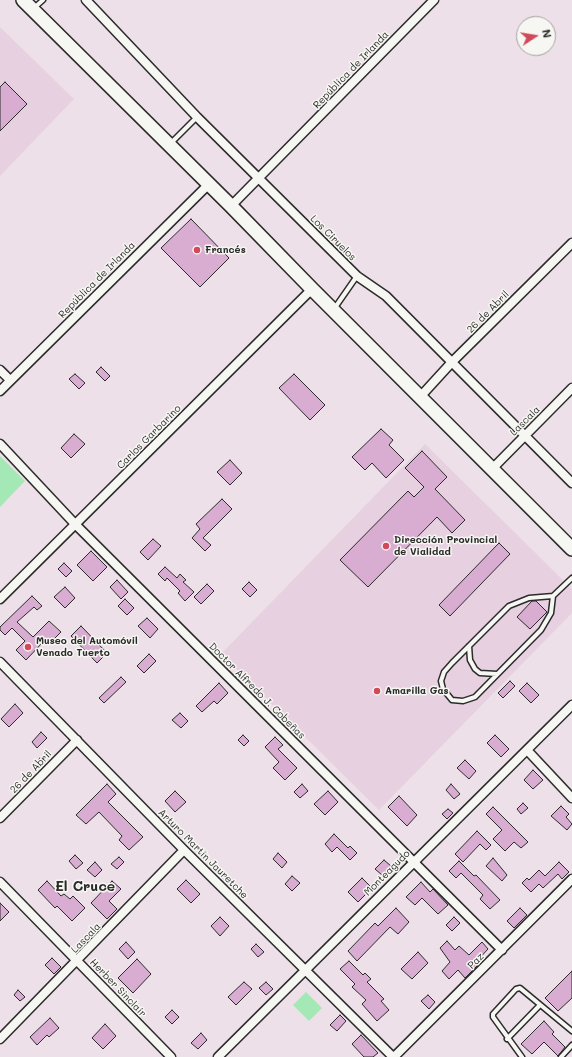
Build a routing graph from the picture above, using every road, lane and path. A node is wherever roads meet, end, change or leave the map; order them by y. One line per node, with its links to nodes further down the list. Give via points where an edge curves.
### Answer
1 (23, 0): 5 (highway)
2 (43, 0): 5 (lane)
3 (86, 0): 6 (street, Los Ciruelos)
4 (434, 0): 8 (street, República de Irlanda)
5 (33, 10): 7 (highway)
6 (197, 117): 7 (lane); 8 (street, Los Ciruelos)
7 (169, 144): 9 (highway)
8 (259, 178): 10 (street, República de Irlanda); 12 (street, Los Ciruelos)
9 (209, 184): 10 (highway); 17 (street, República de Irlanda)
10 (231, 206): 13 (highway)
11 (572, 243): 15 (street, 26 de Abril)
12 (357, 276): 14 (lane); 15 (street, Los Ciruelos, via 386,296)
13 (312, 289): 14 (highway); 25 (street, Carlos Garbarino)
14 (333, 310): 20 (highway)
15 (452, 362): 20 (street, 26 de Abril); 21 (street, Los Ciruelos)
16 (0, 370): 17 (street)
17 (10, 380): 19 (street, República de Irlanda)
18 (572, 388): 21 (street, Lascala)
19 (0, 390)
20 (420, 397): 23 (highway)
21 (524, 436): 23 (street, Lascala); 24 (street, Los Ciruelos)
22 (0, 444): 25 (street, Doctor Alfredo J. Cobeñas)
23 (492, 469): 26 (highway)
24 (572, 483)
25 (75, 524): 29 (street, Carlos Garbarino); 39 (street, Doctor Alfredo J. Cobeñas)
26 (572, 549)
27 (572, 578): 28 (lane)
28 (552, 596): 30 (lane, via 529,598 510,606); 32 (lane, via 551,613 541,630)
29 (0, 599)
30 (469, 646): 32 (lane, via 470,660 475,669 480,673); 32 (lane, via 444,672 441,681 443,690 452,700 463,701 475,697)
31 (0, 662): 34 (street, Arturo Martín Jauretche)
32 (497, 674)
33 (572, 705): 35 (street, Monteagudo)
34 (77, 740): 37 (street, 26 de Abril); 38 (street, Arturo Martín Jauretche)
35 (527, 750): 36 (street); 39 (street, Monteagudo)
36 (572, 798)
37 (0, 818)
38 (184, 850): 43 (street, Lascala); 44 (street, Arturo Martín Jauretche)
39 (414, 862): 42 (street, Doctor Alfredo J. Cobeñas); 44 (street, Monteagudo)
40 (572, 879): 42 (street, Paz)
41 (0, 882): 43 (street, Herber Sinclair)
42 (502, 950): 52 (street, Paz)
43 (77, 961): 48 (street, Lascala); 50 (street, Herber Sinclair)
44 (305, 969): 51 (street, Monteagudo); 52 (street, Arturo Martín Jauretche)
45 (540, 1005): 46 (lane); 47 (lane); 47 (lane, via 520,988 516,989 493,1014)
46 (572, 1031)
47 (508, 1038): 53 (lane)
48 (0, 1039)
49 (572, 1045): 54 (lane)
50 (171, 1057)
51 (218, 1057)
52 (394, 1057)
53 (522, 1057)
54 (561, 1057)

